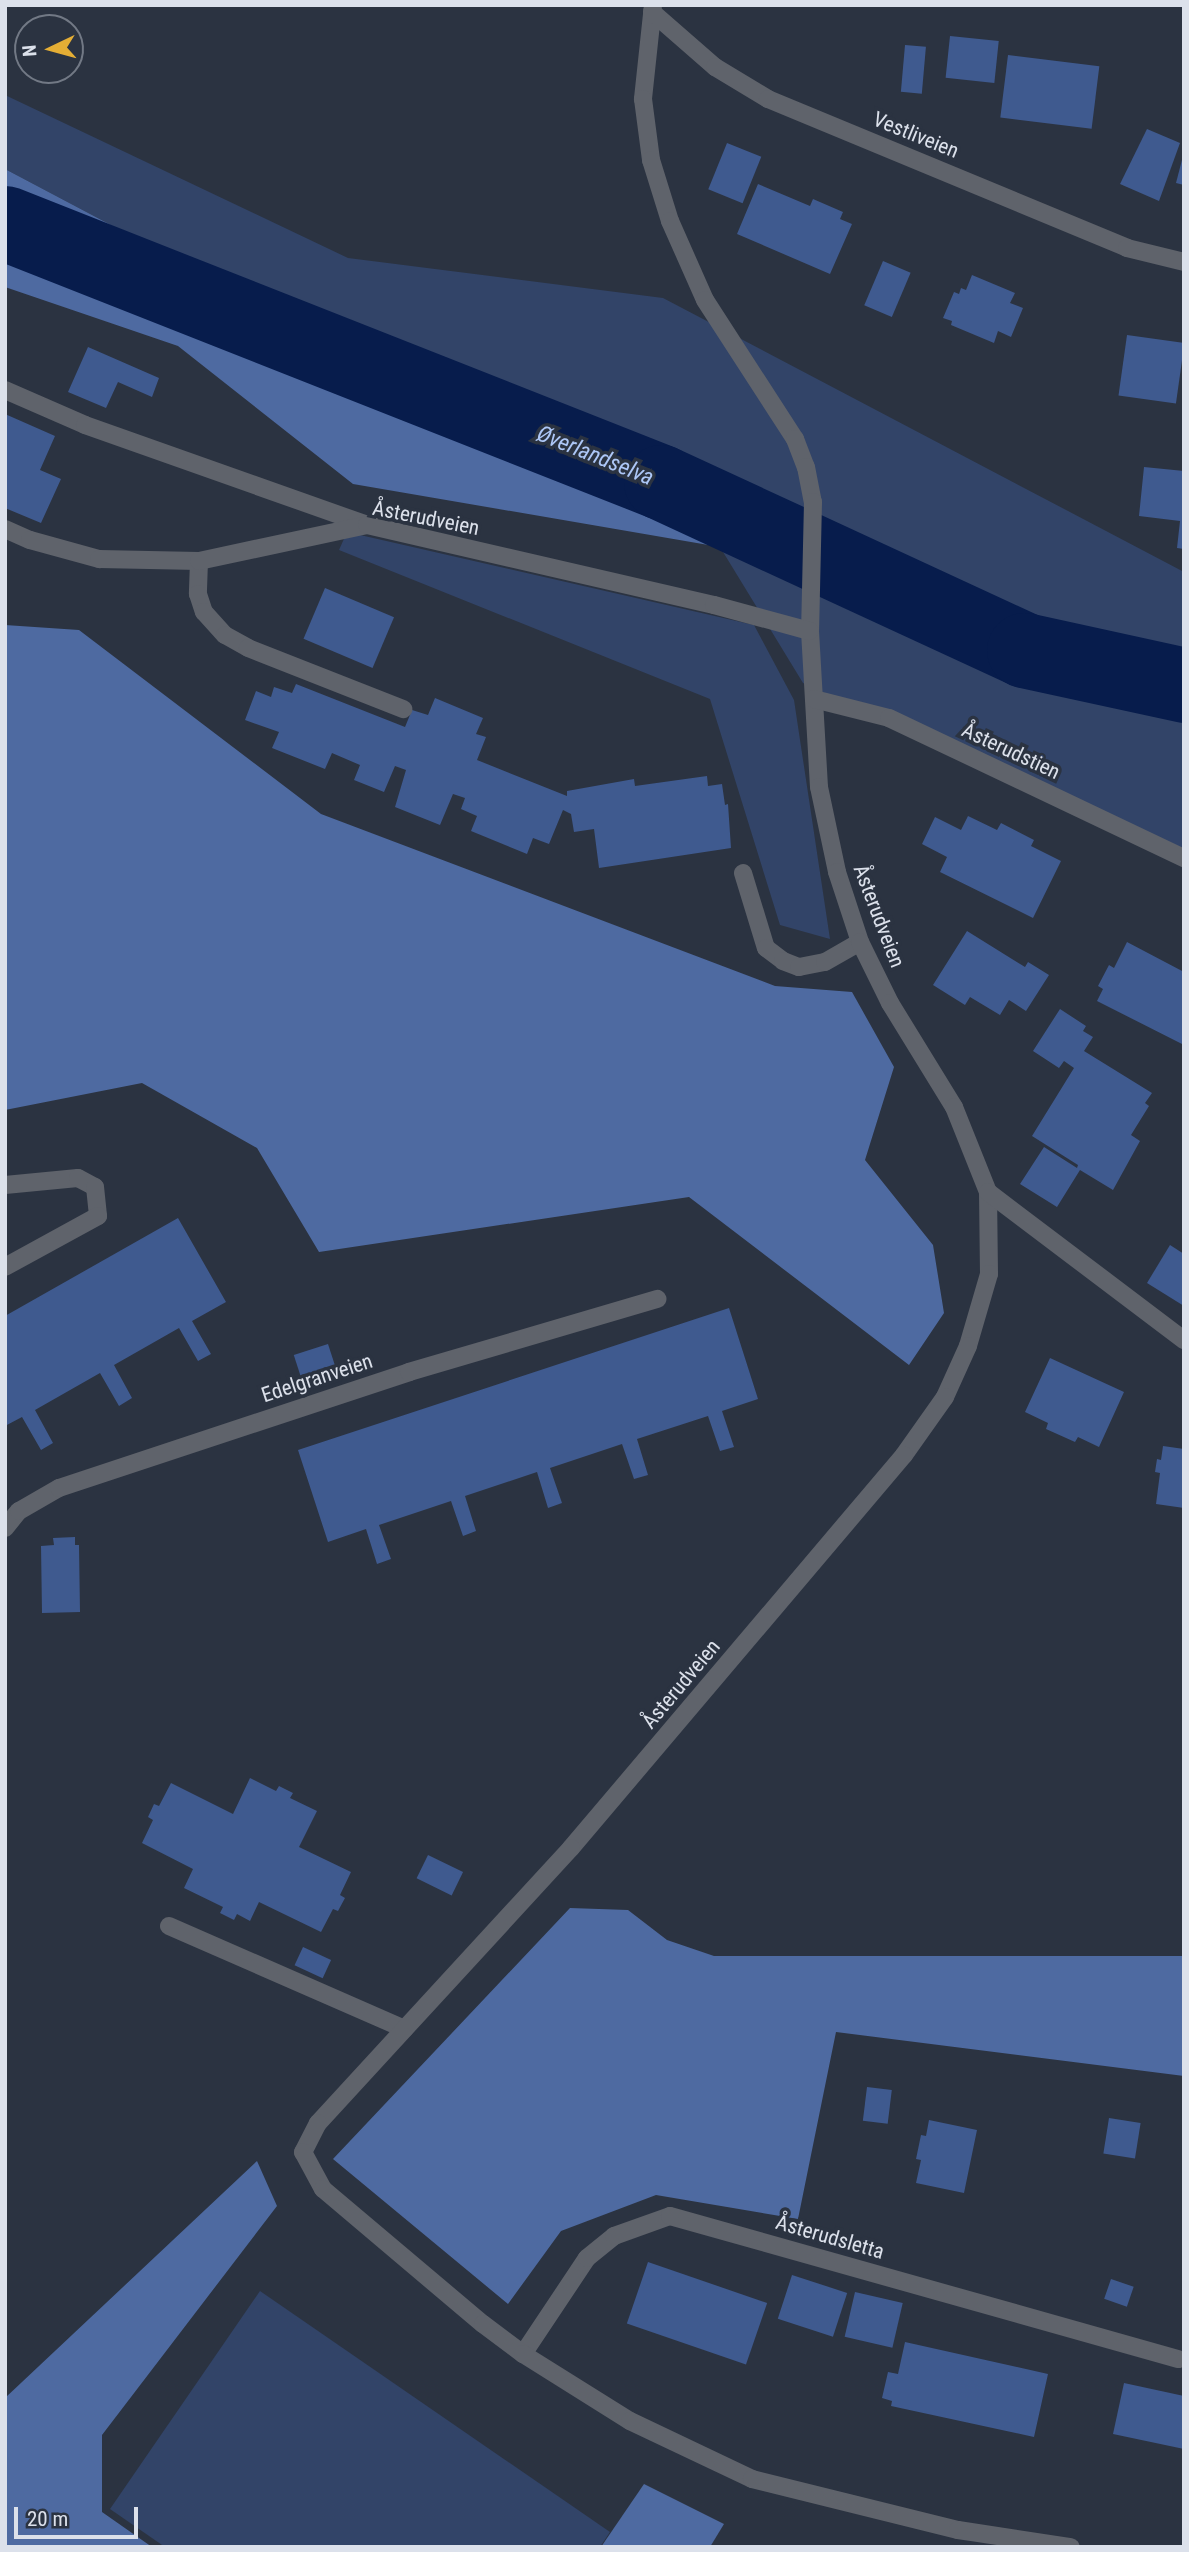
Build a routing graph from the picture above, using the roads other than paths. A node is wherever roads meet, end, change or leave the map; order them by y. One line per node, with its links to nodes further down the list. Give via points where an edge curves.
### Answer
1 (652, 9): 2 (street, Vestliveien, via 715,67 768,99 1127,248); 7 (street, Åsterudveien, via 643,99 651,160 670,221 705,300 794,439 806,467 813,502)
2 (1184, 262)
3 (5, 390): 4 (street, via 85,425)
4 (367, 526): 6 (street, Åsterudveien); 7 (street, Åsterudveien)
5 (5, 530): 6 (street, Åsterudveien, via 99,559)
6 (199, 561): 9 (street, via 198,594 204,612 225,635)
7 (810, 631): 8 (street, Åsterudveien)
8 (814, 699): 10 (street, Åsterudstien, via 889,718); 12 (street, Åsterudveien, via 819,787 837,872)
9 (403, 709)
10 (1184, 858)
11 (743, 873): 12 (street, via 766,948 783,961 799,967 825,962)
12 (860, 942): 14 (street, Åsterudveien, via 890,1003 954,1107)
13 (5, 1185): 15 (street, via 78,1178 95,1187 98,1216)
14 (988, 1192): 17 (street); 20 (street, Åsterudveien, via 989,1274 968,1346 945,1397 904,1455 571,1848)
15 (5, 1267)
16 (657, 1299): 18 (street, Edelgranveien, via 408,1372 59,1488 19,1511)
17 (1184, 1340)
18 (5, 1528)
19 (169, 1926): 20 (street)
20 (405, 2029): 21 (street, Åsterudveien, via 318,2123 303,2152 323,2189)
21 (523, 2354): 22 (street, Åsterudsletta, via 587,2258 614,2236 670,2216); 23 (street, via 630,2421 752,2479 958,2530)
22 (1178, 2359)
23 (1071, 2547)

